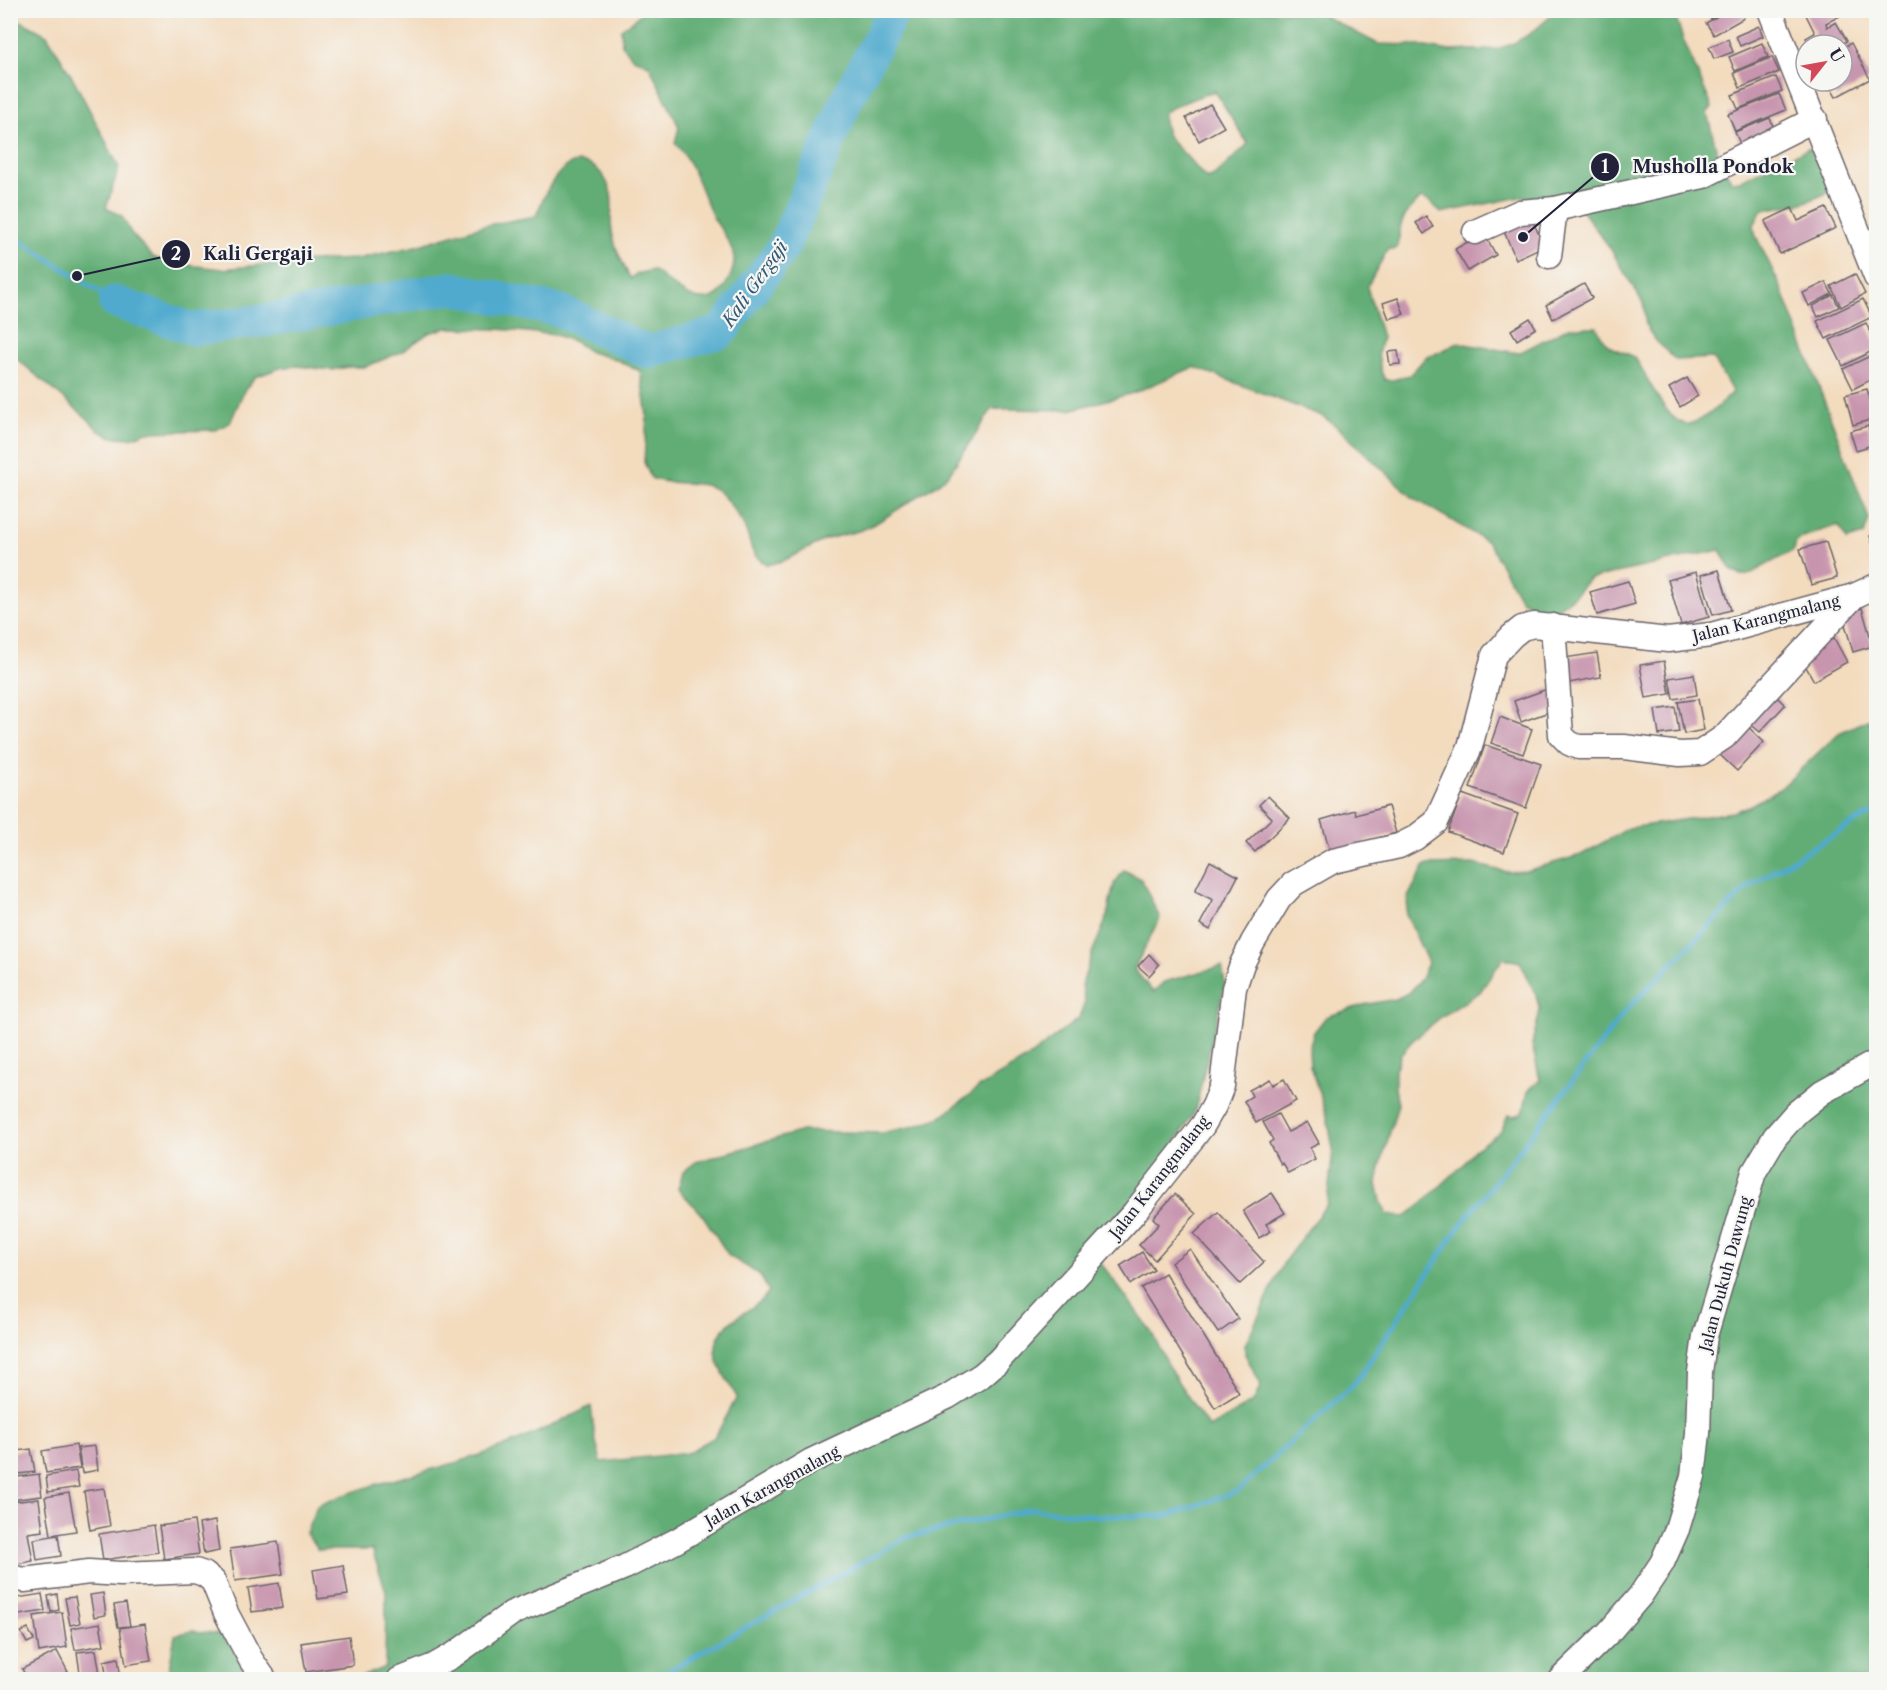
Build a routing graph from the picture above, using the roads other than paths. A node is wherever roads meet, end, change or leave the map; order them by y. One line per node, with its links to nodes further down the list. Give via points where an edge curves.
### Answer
1 (1771, 11): 2 (street)
2 (1815, 119): 3 (street, via 1703,176); 6 (street)
3 (1555, 209): 4 (street, via 1520,212); 5 (street)
4 (1475, 232)
5 (1549, 256)
6 (1876, 273)
7 (1876, 586): 8 (street, Jalan Karangmalang)
8 (1854, 596): 9 (street, Jalan Karangmalang, via 1688,639); 9 (street, via 1724,737 1700,753 1578,747 1569,743 1561,735)
9 (1553, 626): 13 (street, Jalan Karangmalang, via 1522,628 1494,655 1470,747 1436,822 1399,846 1333,861 1293,884 1279,899 1250,949 1234,988 1222,1086 1203,1125 1134,1213 982,1375 912,1415 811,1461 625,1567 512,1613 455,1654)
10 (1876, 1062): 14 (street, Jalan Dukuh Dawung, via 1822,1092 1796,1113 1775,1137 1754,1172 1705,1336 1693,1476 1677,1529 1662,1563 1640,1596)
11 (10, 1577): 12 (street, via 24,1580 89,1572 204,1574 213,1581 226,1613)
12 (265, 1680)
13 (399, 1680)
14 (1560, 1680)

